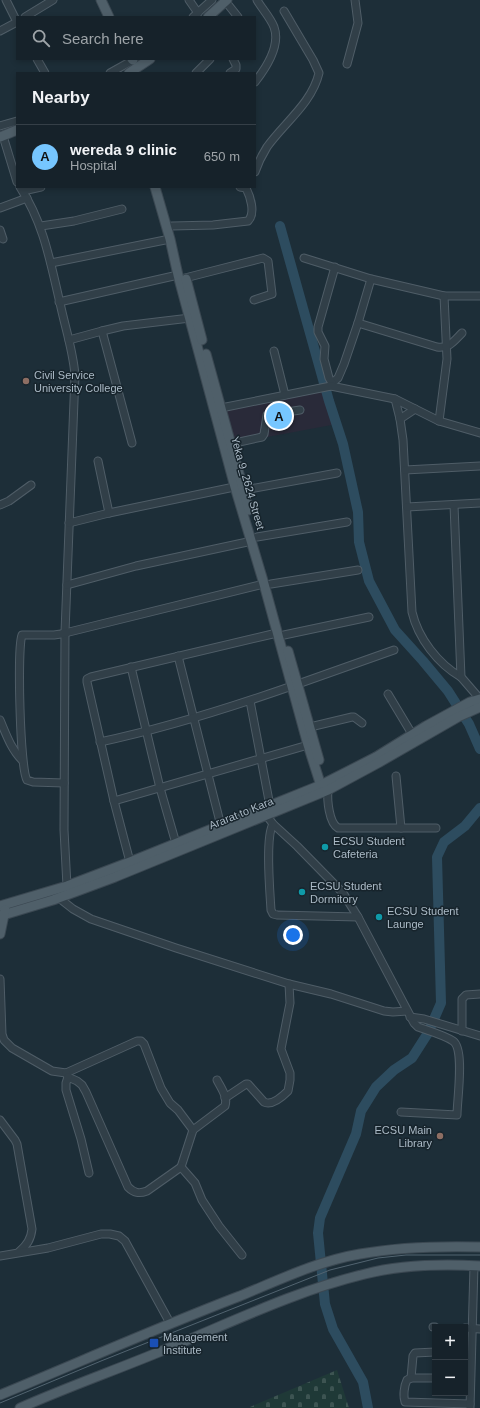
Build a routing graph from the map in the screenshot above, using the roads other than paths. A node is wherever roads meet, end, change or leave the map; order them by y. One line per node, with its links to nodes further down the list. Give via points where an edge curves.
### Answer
1 (6, 0): 15 (street)
2 (53, 0): 11 (street)
3 (101, 0): 12 (main road)
4 (189, 0): 10 (street)
5 (212, 0): 10 (street)
6 (257, 0): 29 (street, via 271,22 275,35 273,53 264,72)
7 (355, 0): 23 (street, via 358,24)
8 (226, 1): 13 (main road); 14 (street)
9 (284, 11): 34 (street, via 319,73 304,103 268,146)
10 (196, 15)
11 (27, 16)
12 (109, 16)
13 (209, 16)
14 (237, 16)
15 (16, 20)
16 (16, 23): 17 (street)
17 (0, 31)
18 (38, 60): 24 (street)
19 (131, 60): 25 (street)
20 (149, 60): 26 (main road)
21 (208, 60): 27 (street)
22 (233, 60): 28 (street, via 236,69)
23 (347, 64)
24 (44, 72)
25 (112, 72)
26 (131, 72)
27 (197, 72)
28 (232, 72)
29 (256, 81)
30 (16, 121): 31 (street)
31 (0, 126)
32 (16, 130): 33 (main road)
33 (2, 136): 35 (street)
34 (256, 170)
35 (16, 179)
36 (154, 188): 46 (main road, Yeka 9_2624 Street)
37 (160, 188): 44 (main road, Yeka 9_2624 Street)
38 (245, 188): 44 (street, via 252,213 248,221)
39 (21, 189): 40 (street)
40 (27, 198): 41 (street); 43 (street)
41 (0, 208)
42 (122, 209): 43 (street)
43 (41, 226): 49 (street)
44 (172, 226): 51 (main road, Yeka 9_2624 Street)
45 (0, 230): 47 (street)
46 (170, 238): 49 (street); 51 (main road, Yeka 9_2624 Street)
47 (3, 239)
48 (304, 258): 50 (street)
49 (51, 263): 56 (street)
50 (335, 267): 52 (street); 64 (street, via 318,327 325,346 324,359)
51 (182, 277): 55 (street, via 263,258 268,261 272,294); 56 (street); 57 (main road, Yeka 9_2624 Street); 67 (main road, Yeka 9_2624 Street)
52 (371, 279): 53 (street); 58 (street)
53 (444, 296): 54 (street); 62 (street)
54 (480, 296)
55 (254, 300)
56 (59, 302): 61 (street)
57 (190, 318): 59 (street); 80 (main road, Yeka 9_2624 Street)
58 (358, 323): 62 (street, via 437,347); 64 (street, via 340,375)
59 (102, 331): 61 (street); 73 (street)
60 (462, 333): 62 (street)
61 (69, 340): 87 (street, via 75,375)
62 (446, 347): 71 (street)
63 (274, 351): 65 (street)
64 (330, 385): 65 (street); 66 (street)
65 (285, 395): 67 (street)
66 (395, 399): 68 (street); 70 (street)
67 (221, 408): 74 (main road, Yeka 9_2624 Street)
68 (415, 408): 70 (street); 71 (street)
69 (300, 410): 74 (street, via 267,415 263,436)
70 (400, 419): 77 (street)
71 (439, 421): 72 (street)
72 (480, 433)
73 (132, 443)
74 (230, 444): 80 (main road, Yeka 9_2624 Street)
75 (98, 461): 85 (street)
76 (480, 466): 77 (street)
77 (405, 470): 84 (street)
78 (337, 473): 80 (street)
79 (31, 485): 82 (street)
80 (239, 489): 85 (street); 88 (main road, Yeka 9_2624 Street)
81 (480, 503): 83 (street)
82 (0, 505)
83 (454, 505): 84 (street); 98 (street)
84 (407, 507): 98 (street, via 413,616 426,644 441,662)
85 (109, 513): 87 (street)
86 (347, 522): 88 (street)
87 (69, 523): 91 (street)
88 (254, 539): 90 (main road, Yeka 9_2624 Street); 91 (street)
89 (358, 570): 90 (street)
90 (268, 584): 93 (street); 94 (main road, Yeka 9_2624 Street)
91 (67, 585): 93 (street)
92 (369, 616): 94 (street)
93 (65, 632): 114 (street, via 21,636); 119 (street)
94 (280, 634): 96 (street); 99 (main road, Yeka 9_2624 Street)
95 (394, 650): 99 (street)
96 (178, 656): 97 (street); 105 (street)
97 (131, 667): 109 (street); 111 (street, via 87,679)
98 (460, 677): 101 (street)
99 (295, 685): 102 (street); 108 (main road, Yeka 9_2624 Street); 112 (main road, Yeka 9_2624 Street)
100 (388, 694): 110 (street)
101 (480, 699): 103 (main road, Ararat to Kara)
102 (250, 701): 105 (street); 113 (street)
103 (474, 707): 104 (main road, Ararat to Kara)
104 (457, 713): 110 (main road, Ararat to Kara); 115 (main road, Ararat to Kara)
105 (193, 719): 109 (street); 117 (street)
106 (0, 720): 114 (street, via 16,754)
107 (362, 723): 108 (street, via 352,716)
108 (310, 727): 116 (main road, Yeka 9_2624 Street)
109 (146, 732): 111 (street); 120 (street)
110 (412, 734): 115 (main road, Ararat to Kara)
111 (100, 742): 122 (street)
112 (308, 745): 113 (street); 116 (main road, Yeka 9_2624 Street)
113 (260, 758): 117 (street); 123 (street)
114 (22, 760): 119 (street, via 27,780)
115 (377, 760): 121 (main road, Ararat to Kara)
116 (317, 763): 121 (main road, Yeka 9_2624 Street)
117 (207, 775): 120 (street); 125 (street)
118 (396, 776): 126 (street)
119 (64, 783): 130 (street)
120 (160, 788): 122 (street); 128 (street)
121 (325, 790): 123 (main road, Ararat to Kara); 124 (main road, Ararat to Kara); 126 (street, via 328,806 338,828)
122 (114, 801): 129 (street)
123 (270, 806): 125 (main road, Ararat to Kara)
124 (270, 820): 128 (main road, Ararat to Kara); 134 (street, via 339,888); 134 (street, via 273,914)
125 (221, 826): 128 (main road, Ararat to Kara)
126 (401, 828): 127 (street)
127 (436, 828)
128 (178, 848): 129 (main road, Ararat to Kara); 131 (main road, Ararat to Kara)
129 (130, 862): 130 (main road, Ararat to Kara)
130 (66, 886): 132 (main road, Ararat to Kara)
131 (59, 898): 133 (main road, Ararat to Kara); 137 (street, via 91,919)
132 (3, 905): 133 (main road)
133 (2, 916): 135 (main road)
134 (358, 917): 139 (street)
135 (0, 934)
136 (0, 980): 142 (street, via 4,1040 12,1048 52,1071)
137 (289, 984): 139 (street, via 384,1011); 144 (street, via 290,1008 281,1050 290,1073 288,1092 267,1104 246,1084)
138 (480, 994): 140 (street, via 466,995 462,999)
139 (409, 1014): 140 (street); 145 (street, via 418,1027 453,1041 458,1048 460,1074 457,1115)
140 (462, 1031): 141 (street)
141 (480, 1036)
142 (67, 1075): 147 (street, via 141,1041 161,1088); 148 (street, via 82,1085 86,1092 128,1187 133,1192 147,1191); 149 (street, via 66,1090)
143 (216, 1080): 144 (street)
144 (225, 1098): 147 (street, via 225,1106)
145 (401, 1112)
146 (0, 1120): 151 (street, via 17,1144 32,1229 31,1237)
147 (193, 1130): 148 (street)
148 (181, 1166): 152 (street, via 195,1183 202,1200 219,1226)
149 (89, 1173)
150 (480, 1247): 155 (main road, via 437,1246 359,1254 328,1262)
151 (19, 1252): 153 (street); 155 (street, via 48,1248 101,1234 119,1236 125,1240)
152 (242, 1255)
153 (0, 1256)
154 (477, 1266): 156 (street); 165 (main road, via 392,1269 333,1282 274,1303)
155 (170, 1323): 163 (main road)
156 (469, 1328): 157 (street); 159 (street)
157 (480, 1329)
158 (432, 1352): 160 (street, via 415,1353)
159 (468, 1353)
160 (411, 1378): 161 (street); 164 (street, via 405,1383 405,1402)
161 (432, 1378)
162 (468, 1378): 164 (street)
163 (0, 1395)
164 (470, 1406)
165 (20, 1408)

